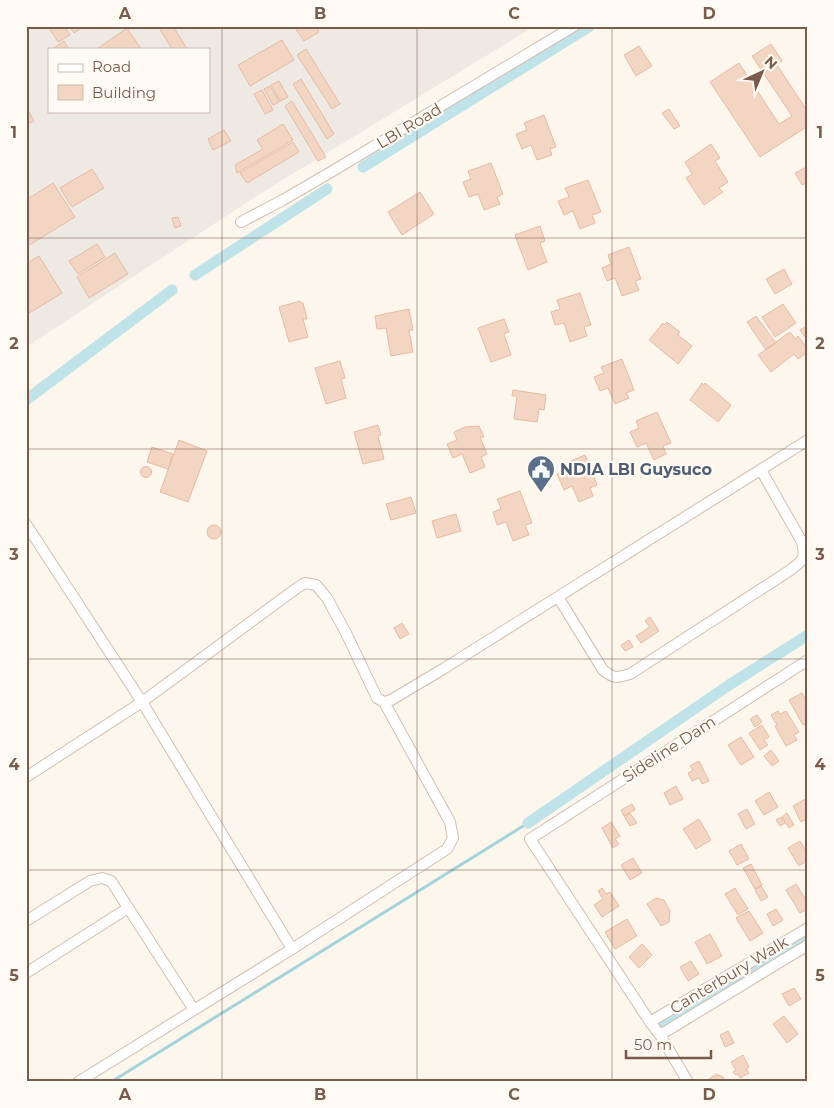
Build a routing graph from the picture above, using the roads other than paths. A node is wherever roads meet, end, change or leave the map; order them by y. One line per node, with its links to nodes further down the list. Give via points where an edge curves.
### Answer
1 (574, 26): 2 (street, LBI Road)
2 (242, 222)
3 (808, 440): 4 (street)
4 (761, 470): 6 (street); 6 (street, via 802,542 805,553 802,561 630,674 618,678 603,670)
5 (26, 524): 8 (street)
6 (558, 597): 9 (street)
7 (808, 660): 18 (street, Sideline Dam, via 531,841)
8 (142, 702): 9 (street, via 305,583 316,586 327,598 377,698); 10 (street); 15 (street)
9 (384, 702): 15 (street, via 450,822 453,838 447,849)
10 (26, 777)
11 (128, 908): 12 (street, via 111,881 102,878 90,881); 16 (street); 17 (street)
12 (26, 921)
13 (808, 928): 18 (street, Canterbury Walk)
14 (808, 945): 19 (street)
15 (292, 949): 17 (street)
16 (26, 973)
17 (194, 1010): 20 (street)
18 (650, 1022): 19 (street)
19 (660, 1035): 21 (street)
20 (78, 1082)
21 (688, 1082)

